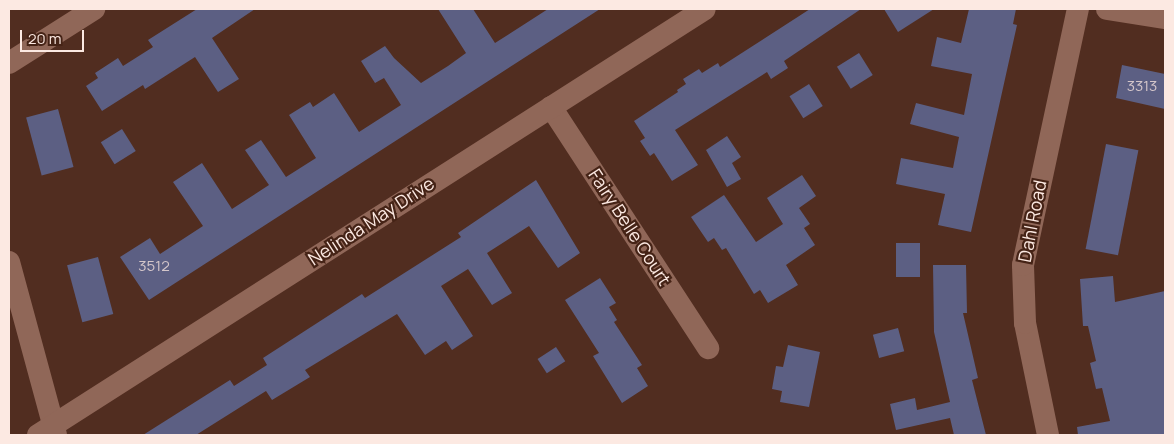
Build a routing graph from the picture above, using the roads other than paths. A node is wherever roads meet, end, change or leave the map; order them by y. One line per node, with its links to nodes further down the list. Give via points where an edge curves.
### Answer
1 (94, 9): 6 (street)
2 (705, 9): 7 (street, Nelinda May Drive)
3 (1078, 9): 11 (street, Dahl Road, via 1023,265 1024,323)
4 (1107, 9): 5 (street)
5 (1165, 18)
6 (9, 62)
7 (551, 107): 9 (street, Fairy Belle Court); 10 (street, Nelinda May Drive)
8 (9, 262): 10 (street)
9 (708, 348)
10 (49, 432)
11 (1048, 435)

